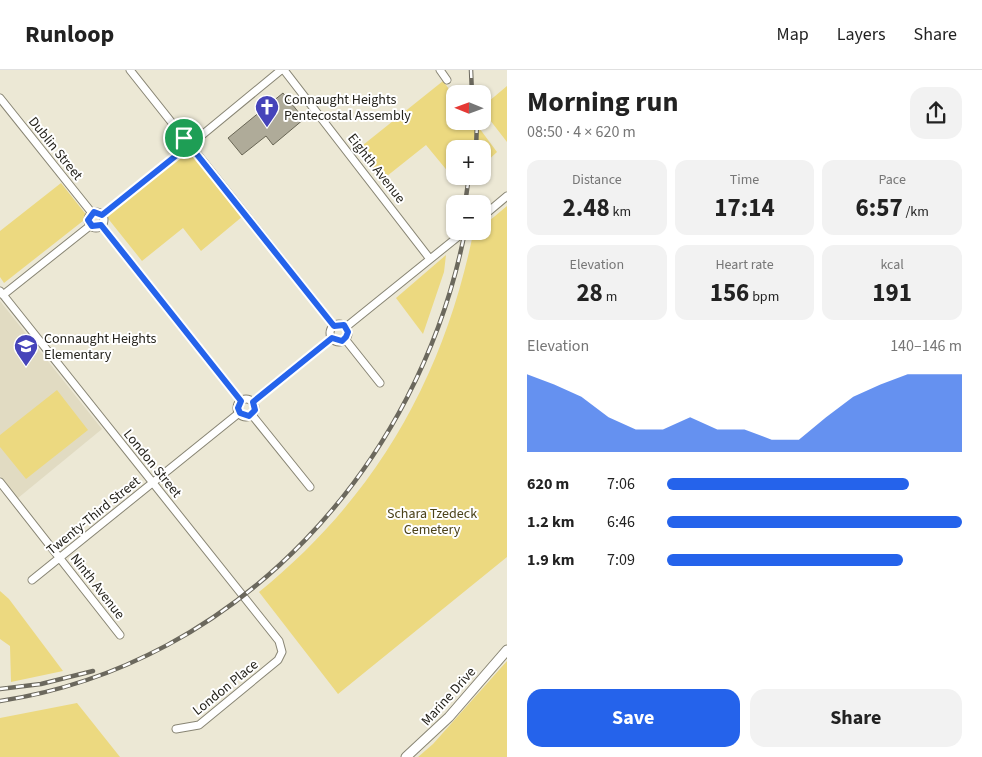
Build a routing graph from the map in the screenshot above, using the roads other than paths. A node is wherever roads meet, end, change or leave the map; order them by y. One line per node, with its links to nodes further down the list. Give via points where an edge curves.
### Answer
1 (130, 70): 6 (street)
2 (283, 70): 7 (street); 17 (street, Eighth Avenue)
3 (440, 70): 4 (street)
4 (448, 80)
5 (0, 98): 12 (street, Dublin Street)
6 (184, 138): 7 (street, via 192,136); 8 (street)
7 (196, 140): 9 (street)
8 (183, 150): 9 (street, via 188,153); 13 (street)
9 (195, 151): 19 (street)
10 (507, 196): 11 (street)
11 (491, 209)
12 (92, 214): 13 (street); 14 (street, via 88,220)
13 (102, 215): 15 (street)
14 (90, 225): 15 (street); 18 (street)
15 (101, 225): 24 (street)
16 (454, 240): 17 (street)
17 (430, 259): 20 (street)
18 (2, 293): 29 (street, London Street)
19 (334, 326): 20 (street, via 341,324); 21 (street)
20 (346, 327): 22 (street, via 348,332)
21 (332, 338): 22 (street); 25 (street)
22 (344, 339): 23 (street)
23 (380, 383)
24 (241, 401): 25 (street); 26 (street)
25 (253, 402): 27 (street)
26 (240, 413): 27 (street, via 246,417); 29 (street, Twenty-Third Street)
27 (252, 415): 30 (street)
28 (0, 482): 31 (street, Ninth Avenue)
29 (152, 483): 31 (street, Twenty-Third Street); 35 (street, London Street, via 280,641)
30 (310, 487)
31 (60, 558): 32 (street, Twenty-Third Street); 33 (street, Ninth Avenue)
32 (32, 580)
33 (120, 635)
34 (507, 650): 37 (street, Marine Drive, via 449,717)
35 (282, 652): 36 (street, London Place, via 278,660 199,725)
36 (176, 729)
37 (406, 757)

